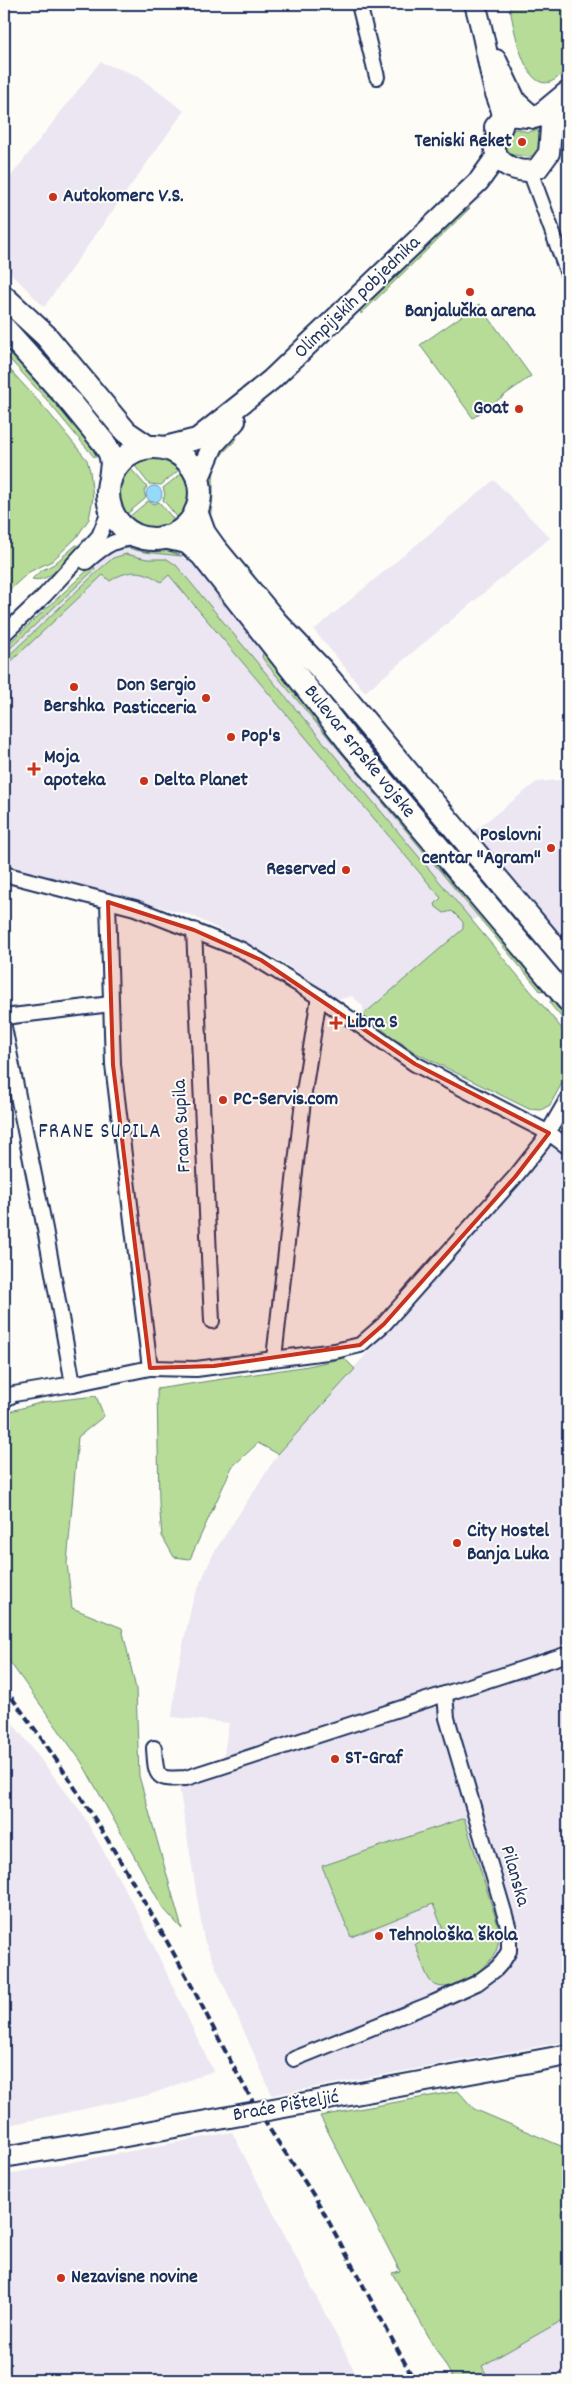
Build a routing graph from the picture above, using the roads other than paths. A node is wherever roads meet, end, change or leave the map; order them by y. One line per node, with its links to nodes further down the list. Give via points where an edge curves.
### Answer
1 (358, 4): 4 (street)
2 (475, 4): 3 (street)
3 (482, 26): 8 (street, via 488,76); 9 (street, via 516,102)
4 (377, 77)
5 (568, 93): 9 (street, Olimpijskih pobjednika)
6 (568, 99): 9 (street)
7 (568, 104): 9 (street, Olimpijskih pobjednika, via 554,122)
8 (501, 123): 9 (street, via 509,116); 9 (street, via 490,138)
9 (527, 145): 10 (street); 11 (street); 14 (street, Olimpijskih pobjednika, via 496,178 443,216)
10 (568, 251)
11 (568, 274)
12 (4, 297): 15 (main road, via 46,336 132,438)
13 (4, 328): 17 (main road, Bulevar srpske vojske, via 104,443 112,463)
14 (272, 380): 15 (street, Olimpijskih pobjednika, via 197,439); 16 (street, Olimpijskih pobjednika, via 213,446)
15 (157, 447): 16 (main road, via 180,455 189,462); 17 (main road, via 124,458 115,469)
16 (198, 480): 18 (main road, Bulevar srpske vojske, via 200,496)
17 (109, 485): 19 (main road, Bulevar srpske vojske, via 113,514 120,523 128,530); 20 (street, via 107,516 99,536)
18 (196, 511): 19 (main road, via 184,527); 25 (main road, Bulevar srpske vojske, via 204,533 238,577 277,624 321,669)
19 (155, 538): 20 (street, via 131,537 113,541); 27 (main road, Bulevar srpske vojske, via 186,542 202,555 350,743)
20 (45, 595): 21 (street)
21 (4, 634)
22 (4, 874): 23 (street)
23 (108, 902): 24 (street, via 135,908); 28 (street)
24 (194, 930): 26 (street, via 261,960); 34 (street, Frana Supila)
25 (568, 963)
26 (319, 997): 32 (street, via 415,1064); 35 (street, via 304,1092)
27 (568, 1000)
28 (111, 1004): 29 (street); 36 (street, via 113,1065)
29 (4, 1017)
30 (4, 1027): 37 (street)
31 (568, 1098): 32 (street)
32 (549, 1132): 33 (street); 35 (street, via 515,1178 384,1324 360,1345)
33 (568, 1147)
34 (212, 1321)
35 (274, 1358): 36 (street, via 196,1369)
36 (150, 1368): 37 (street)
37 (72, 1384): 38 (street, via 14,1394)
38 (4, 1400)
39 (568, 1654): 40 (street)
40 (445, 1694): 41 (street, via 186,1778 159,1775 154,1769); 43 (street, Pilanska, via 447,1718 509,1929 509,1951 496,1969 466,1989)
41 (154, 1748)
42 (568, 2055): 44 (street, Braće Pišteljić, bridge)
43 (294, 2059)
44 (4, 2157)

